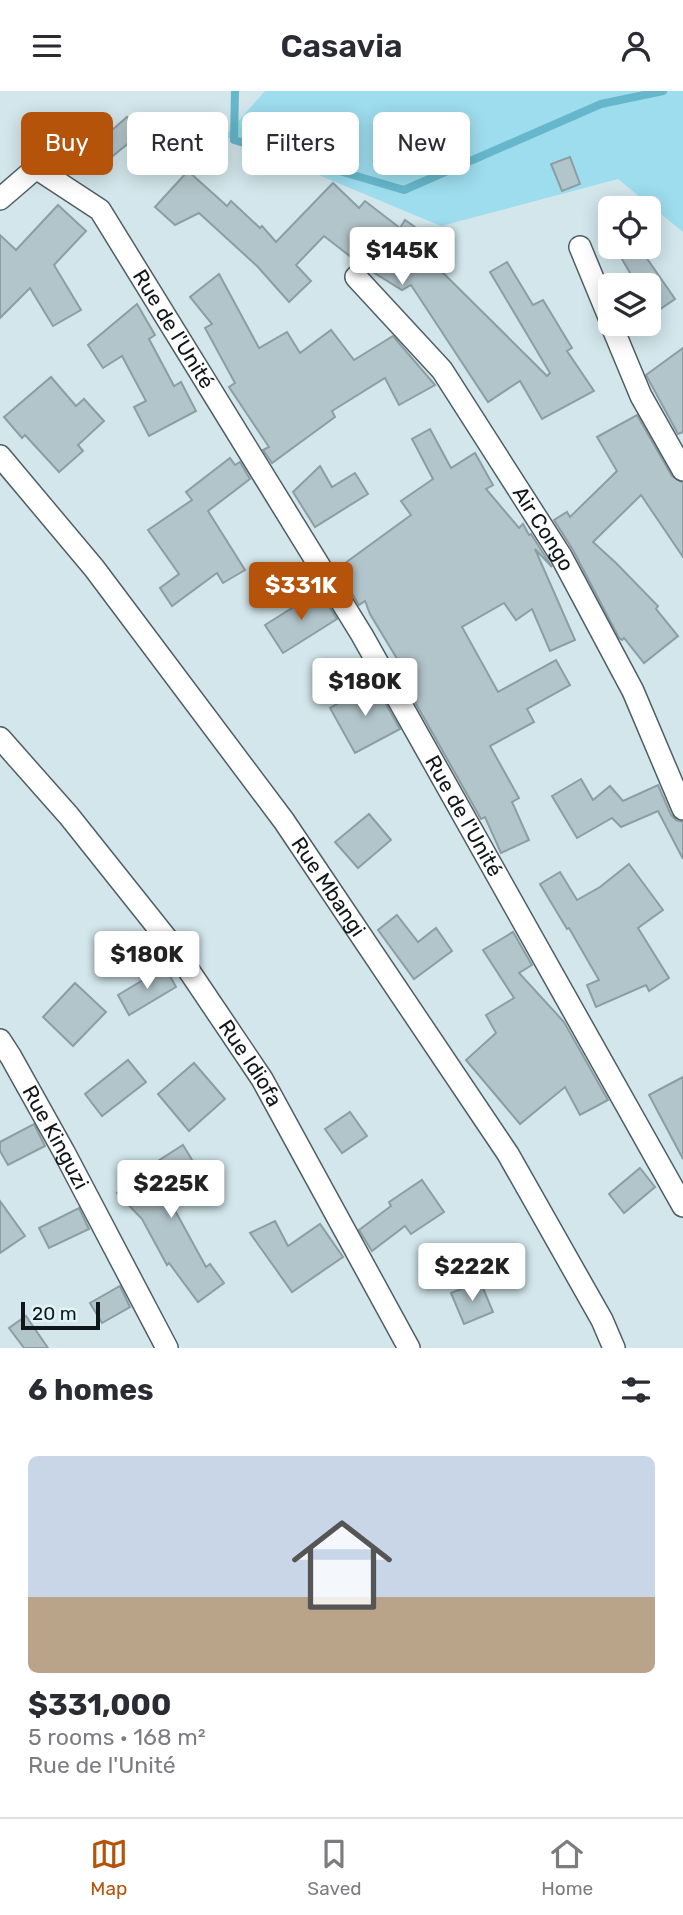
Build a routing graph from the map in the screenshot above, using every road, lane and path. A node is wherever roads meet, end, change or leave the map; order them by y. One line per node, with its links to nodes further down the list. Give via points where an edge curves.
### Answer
1 (0, 199): 11 (street, Rue de l'Unité, via 36,168 100,210 362,635)
2 (580, 247): 4 (street)
3 (356, 277): 9 (street, Air Congo, via 442,370 561,556 633,691)
4 (598, 291)
5 (616, 336): 7 (street, via 641,396)
6 (0, 456): 14 (street, Rue Mbangi, via 94,568 284,821 509,1154)
7 (683, 470)
8 (0, 738): 13 (street, Rue Idiofa, via 171,944 262,1079)
9 (683, 809)
10 (0, 1040): 12 (street, Rue Kinguzi)
11 (683, 1206)
12 (167, 1348)
13 (409, 1348)
14 (614, 1348)

